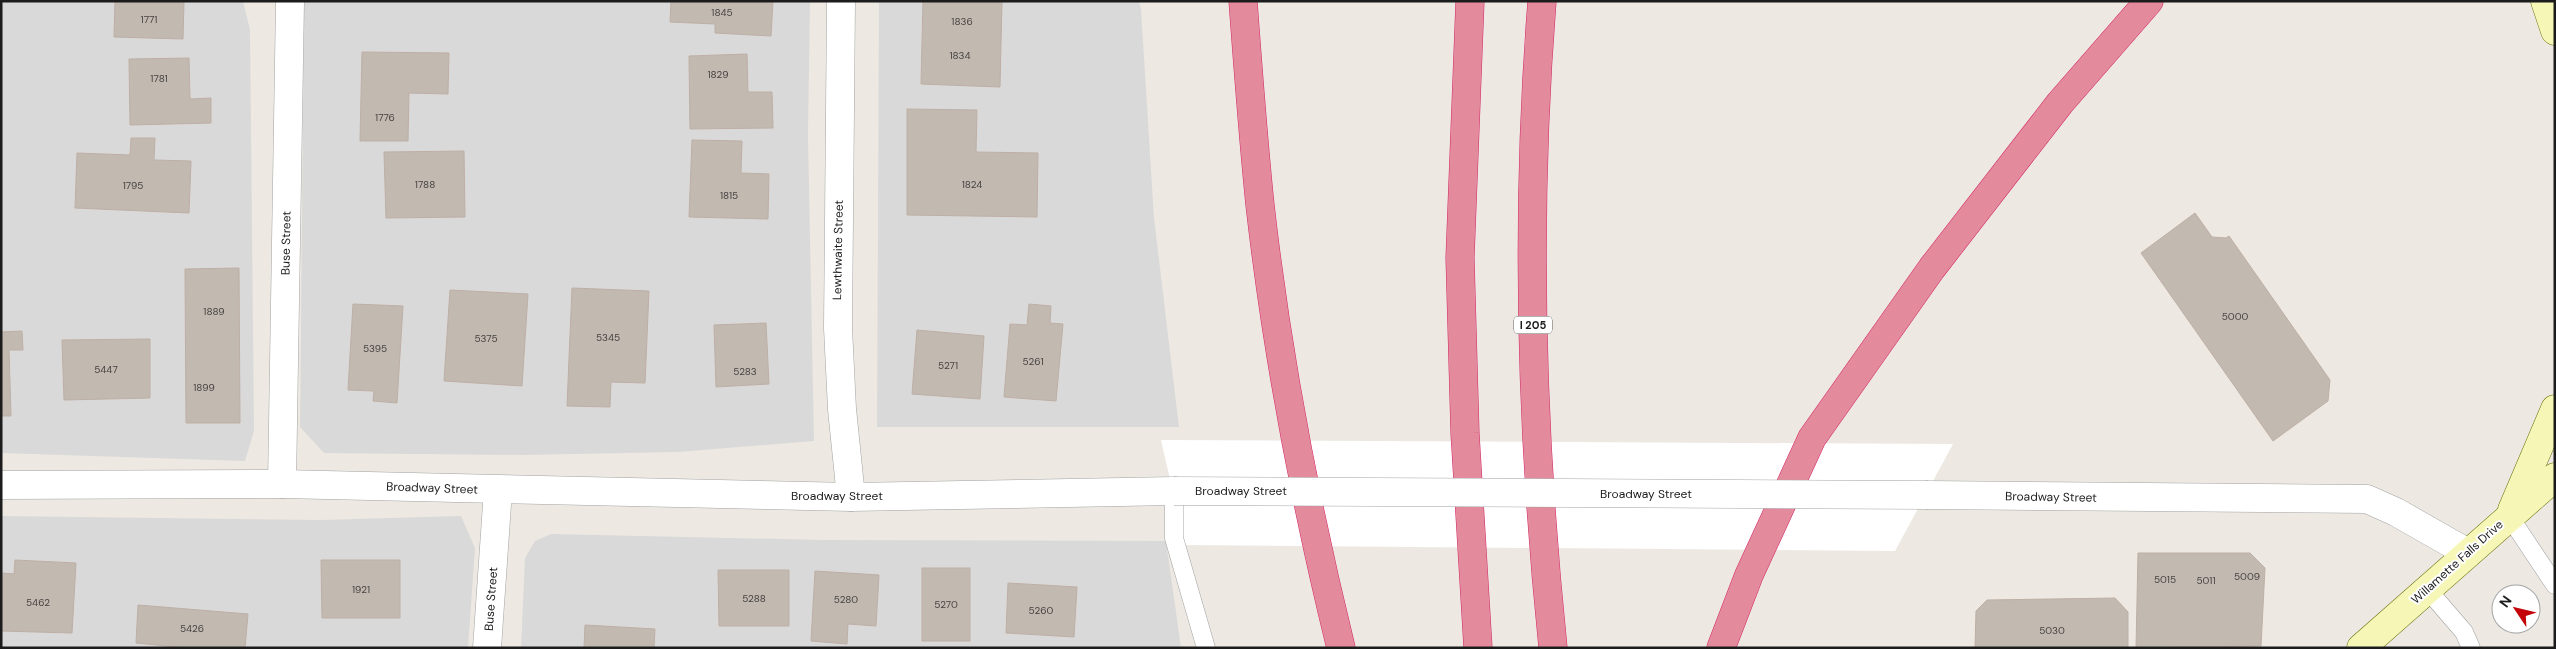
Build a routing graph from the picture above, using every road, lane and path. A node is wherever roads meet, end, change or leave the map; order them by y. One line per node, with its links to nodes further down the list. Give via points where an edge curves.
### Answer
1 (290, 1): 11 (street, Buse Street)
2 (841, 1): 15 (street, Lewthwaite Street, via 838,328)
3 (1243, 1): 23 (highway, via 1260,204 1275,320 1318,553)
4 (1470, 1): 24 (highway, via 1460,258 1464,433)
5 (1542, 1): 25 (highway, I 205, via 1537,60 1534,383 1544,569)
6 (2149, 1): 26 (highway, via 2060,103 1932,268 1812,438 1749,575)
7 (2545, 1): 8 (main road)
8 (2555, 31)
9 (2555, 409): 17 (main road)
10 (2555, 477): 17 (main road, Willamette Falls Drive)
11 (282, 484): 12 (street, Broadway Street); 13 (street, Broadway Street)
12 (1, 485)
13 (498, 490): 15 (street, Broadway Street); 21 (street, Buse Street)
14 (1174, 491): 15 (street, Broadway Street); 18 (street, Broadway Street, bridge, via 2367,499); 22 (lane, via 1174,538)
15 (851, 497)
16 (2555, 500): 17 (main road)
17 (2509, 516): 18 (main road, Willamette Falls Drive); 19 (lane)
18 (2468, 553): 20 (main road, Willamette Falls Drive)
19 (2555, 585)
20 (2427, 589): 27 (main road, Willamette Falls Drive); 28 (lane, via 2464,632)
21 (487, 648)
22 (1206, 648)
23 (1341, 648)
24 (1478, 648)
25 (1553, 648)
26 (1721, 648)
27 (2361, 648)
28 (2470, 648)

